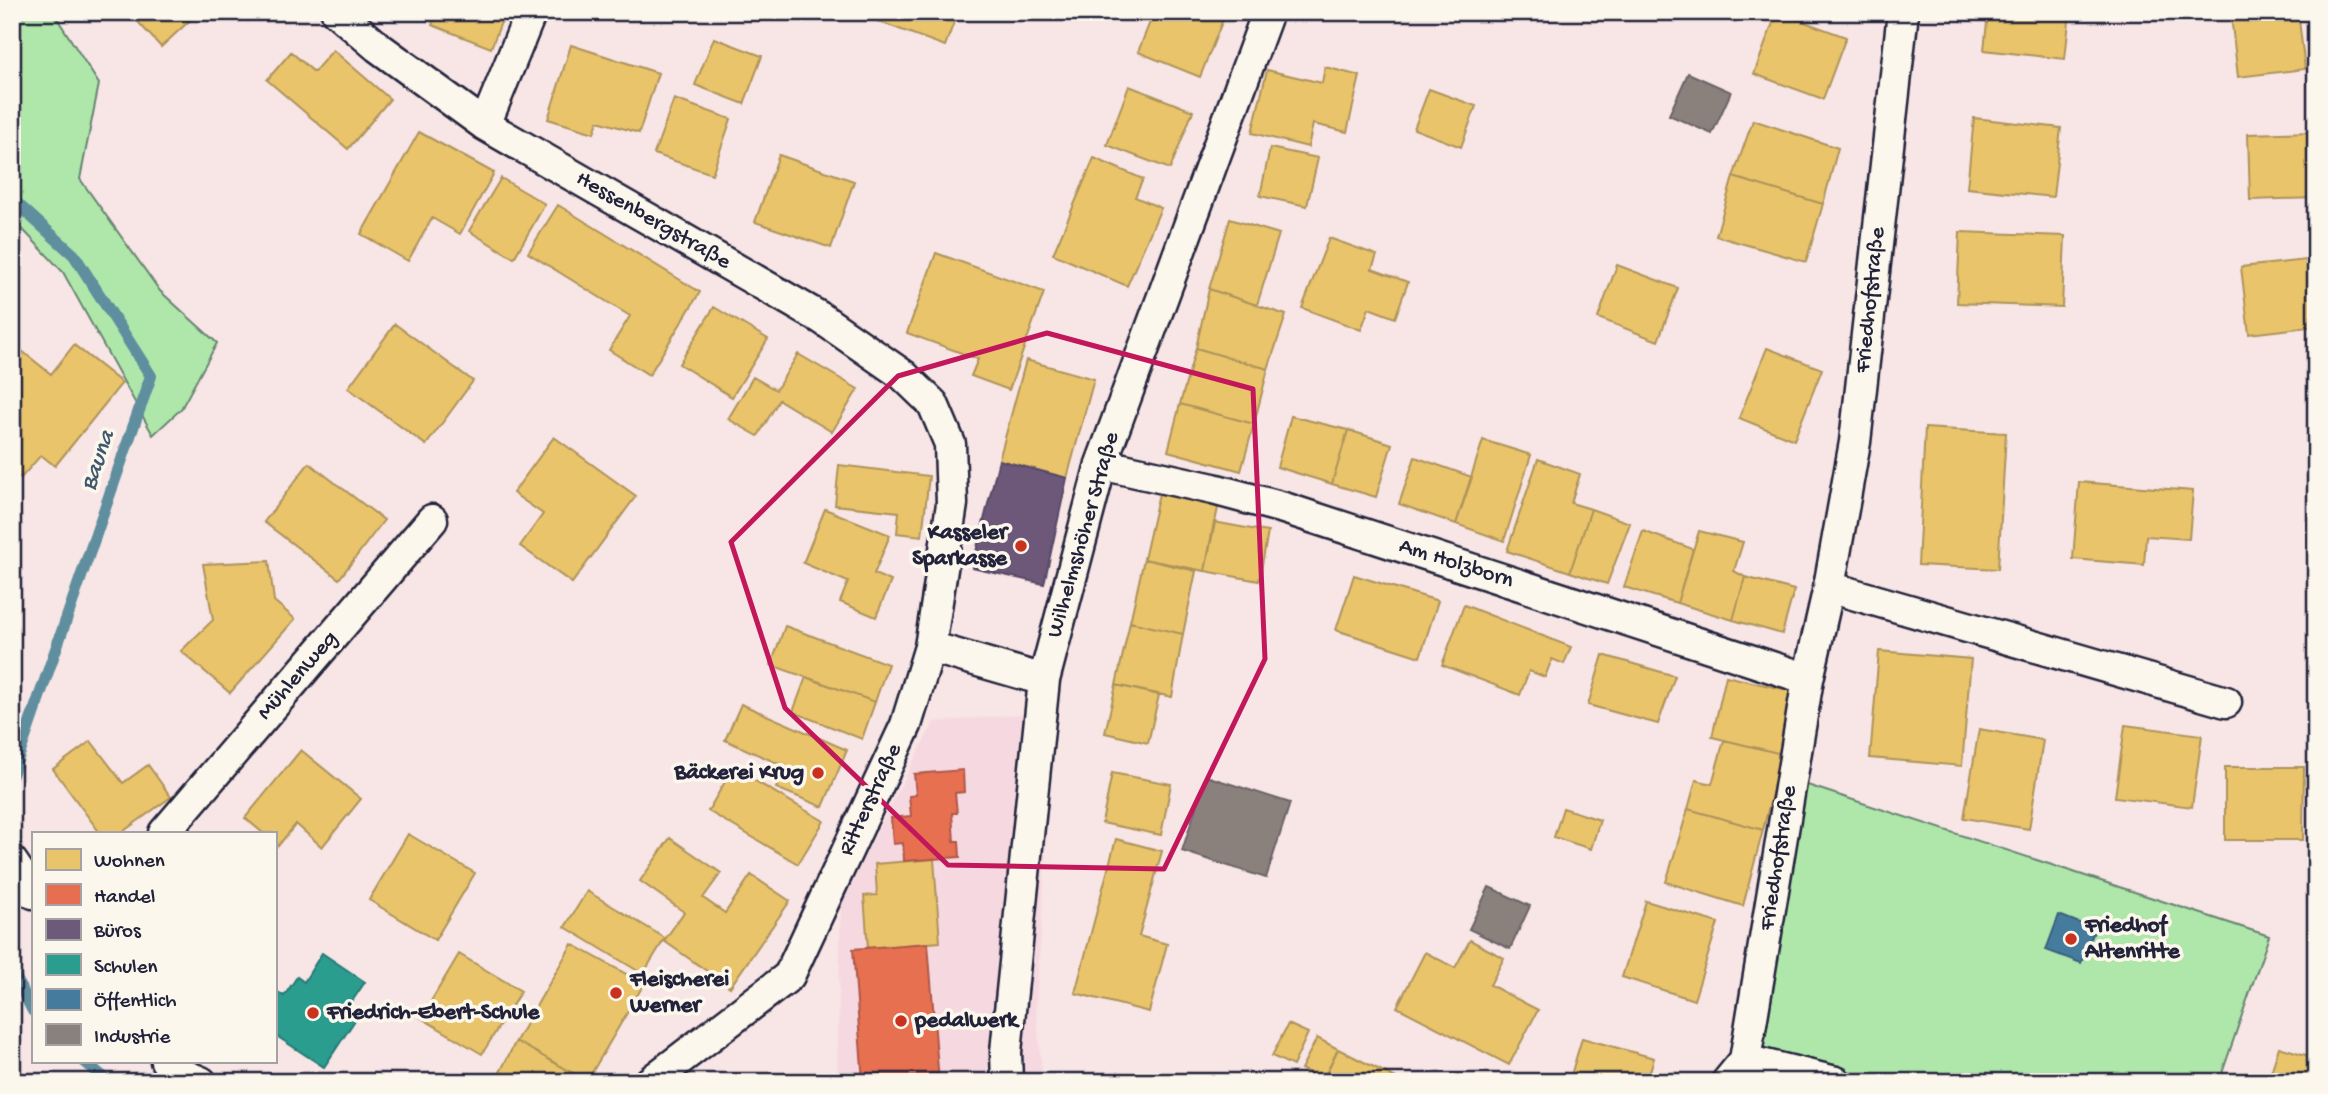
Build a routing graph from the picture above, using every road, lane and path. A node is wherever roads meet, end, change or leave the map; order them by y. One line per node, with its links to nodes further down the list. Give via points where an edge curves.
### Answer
1 (337, 12): 5 (street, Hessenbergstraße)
2 (531, 12): 5 (street)
3 (1268, 12): 7 (street, Wilhelmshöher Straße)
4 (1900, 13): 9 (street, Friedhofstraße, via 1855,442)
5 (485, 125): 6 (street, Hessenbergstraße, via 821,318 903,375 933,404)
6 (950, 444): 10 (street, Ritterstraße, via 953,504)
7 (1101, 464): 11 (street, Wilhelmshöher Straße); 12 (street, Am Holzborn, via 1284,508)
8 (432, 520): 14 (street, Mühlenweg)
9 (1829, 587): 12 (street, Friedhofstraße); 13 (street)
10 (930, 647): 11 (street); 20 (street, Ritterstraße, via 906,725 789,976)
11 (1044, 680): 21 (street, Wilhelmshöher Straße, via 1006,1052)
12 (1808, 680): 18 (street, Friedhofstraße)
13 (2226, 702)
14 (165, 832)
15 (12, 862): 16 (street)
16 (32, 892)
17 (167, 1062): 19 (street, via 175,1071)
18 (1736, 1071): 22 (street)
19 (201, 1082)
20 (650, 1082)
21 (1007, 1082)
22 (1836, 1082)

